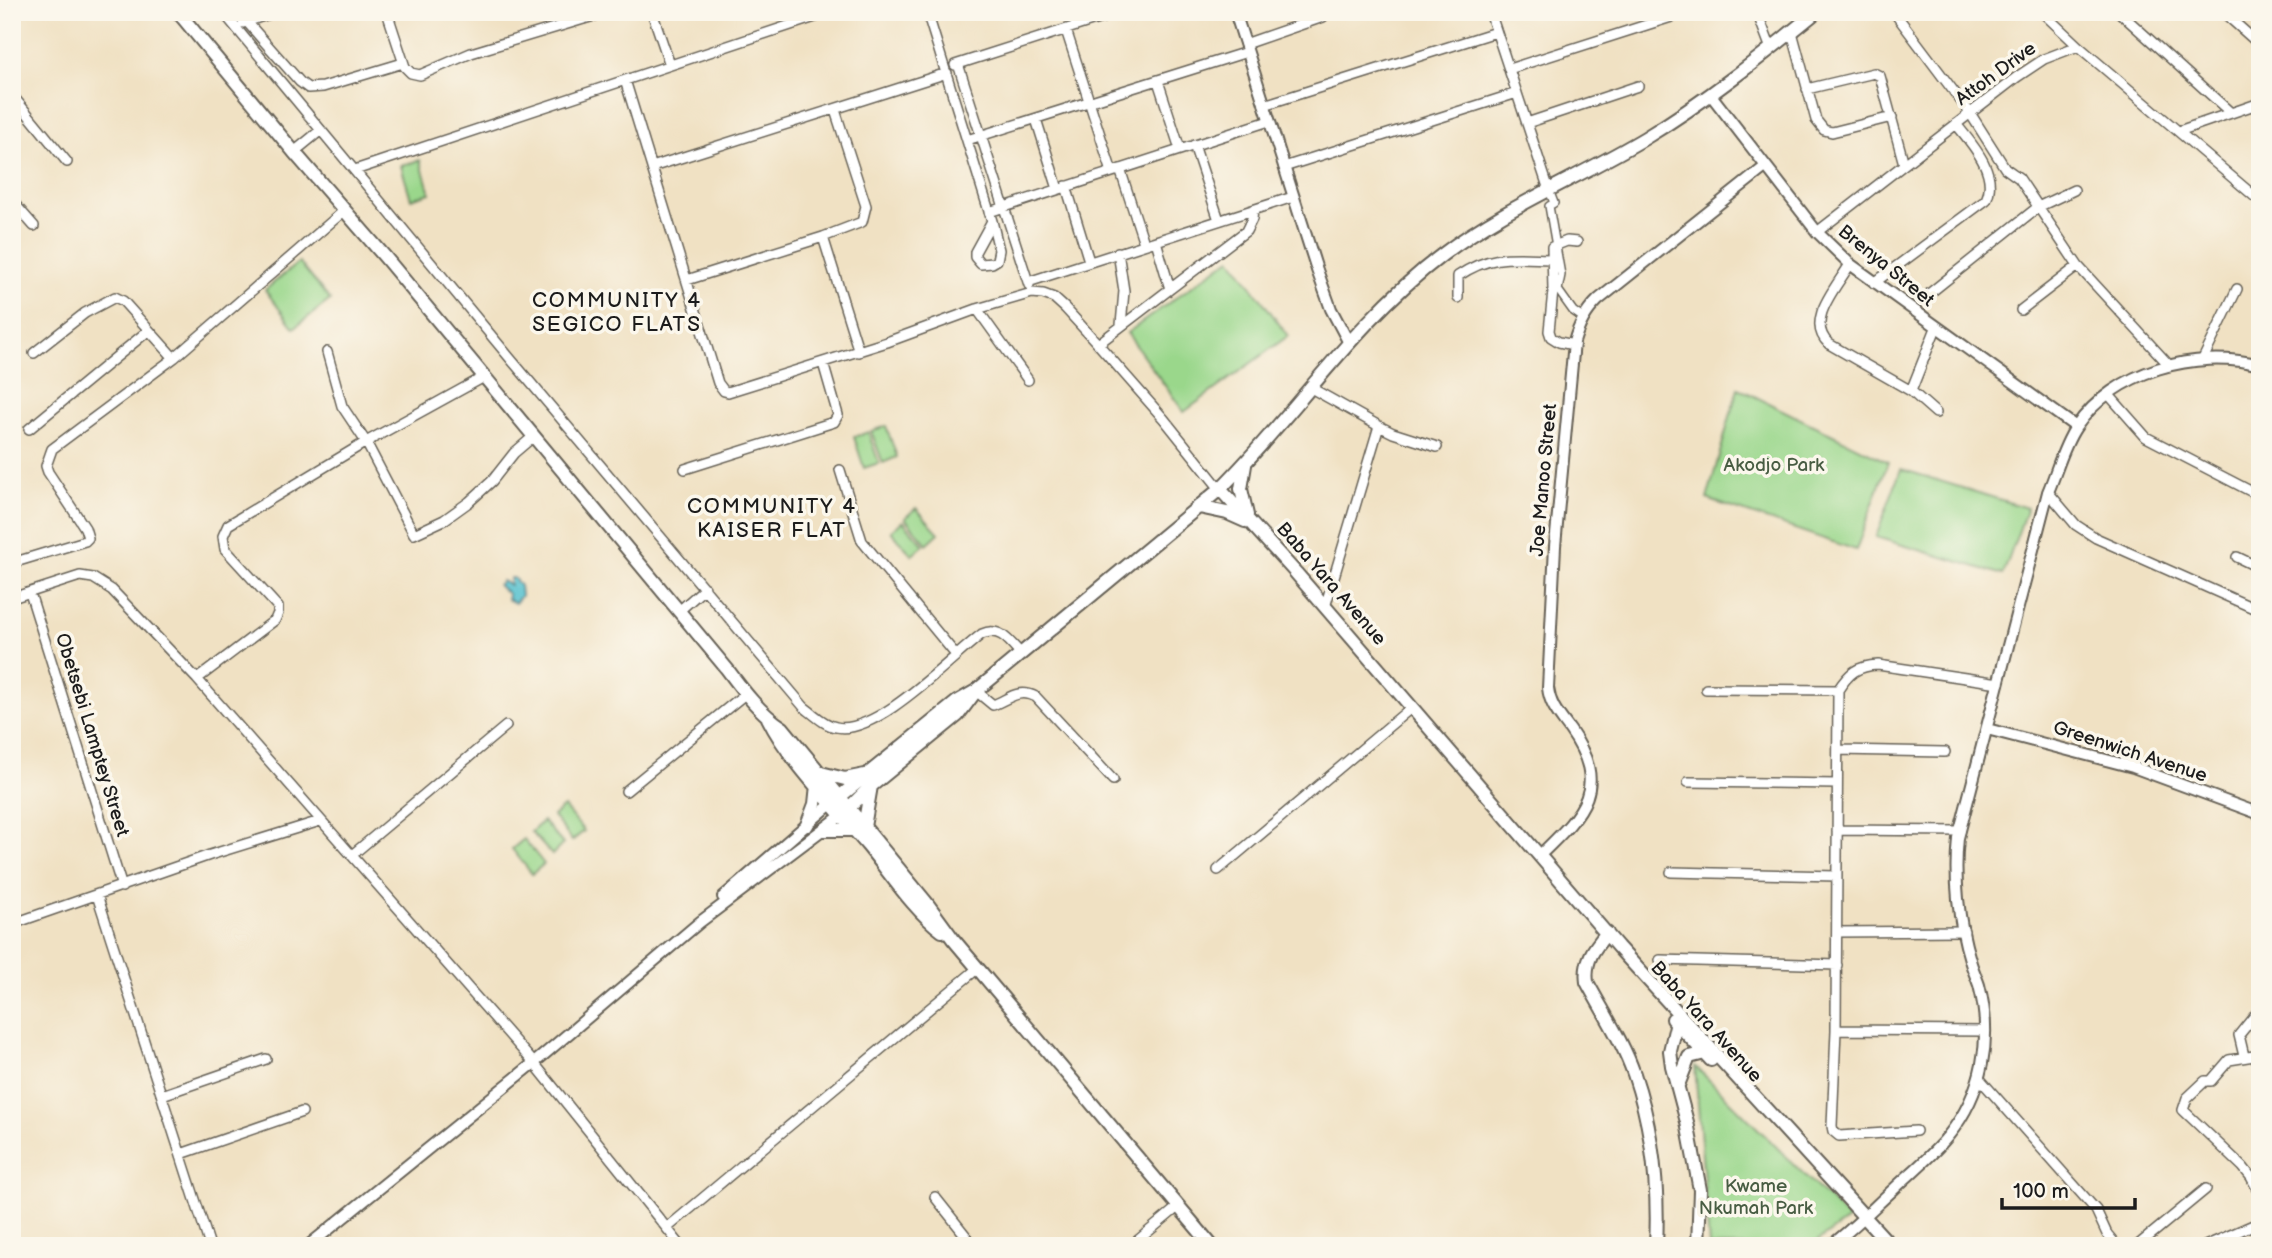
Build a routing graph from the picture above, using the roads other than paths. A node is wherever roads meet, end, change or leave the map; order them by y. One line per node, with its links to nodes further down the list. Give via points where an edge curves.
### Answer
1 (178, 12): 58 (main road)
2 (223, 12): 21 (street)
3 (275, 12): 20 (street)
4 (387, 12): 29 (street)
5 (607, 12): 29 (street, via 471,53 420,75)
6 (652, 12): 31 (street)
7 (830, 12): 31 (street)
8 (927, 12): 33 (street)
9 (1120, 12): 22 (street)
10 (1234, 12): 27 (street)
11 (1687, 12): 32 (street)
12 (1757, 12): 28 (street)
13 (1816, 12): 24 (main road)
14 (1894, 12): 45 (street)
15 (2042, 12): 26 (street)
16 (2119, 12): 46 (street)
17 (2223, 12): 25 (street)
18 (1493, 13): 23 (street)
19 (1323, 17): 27 (street)
20 (247, 22): 21 (street); 29 (street, via 308,88)
21 (234, 26): 52 (street)
22 (1066, 30): 30 (street); 41 (street)
23 (1496, 32): 32 (street); 43 (street)
24 (1792, 32): 28 (main road); 37 (street)
25 (2260, 45)
26 (2078, 46): 45 (street, Attoh Drive, via 2044,59); 53 (street)
27 (1246, 48): 35 (street); 43 (street)
28 (1772, 49): 40 (main road)
29 (403, 62)
30 (958, 64): 33 (street); 54 (street)
31 (670, 65): 34 (street)
32 (1509, 69): 38 (street)
33 (946, 71): 44 (street); 55 (street)
34 (625, 79): 61 (street); 64 (street)
35 (1158, 81): 41 (street); 57 (street)
36 (1638, 86): 50 (street)
37 (1807, 89): 47 (street, via 1816,120 1828,132); 47 (street, via 1878,74)
38 (1517, 93): 50 (street); 62 (street)
39 (12, 95): 59 (street)
40 (1711, 95): 63 (street, Brenya Street); 67 (main road)
41 (1089, 103): 48 (street); 65 (street)
42 (2260, 103): 46 (street)
43 (1264, 105): 49 (street)
44 (835, 110): 61 (street); 79 (street, via 866,212 858,225)
45 (1970, 113): 51 (street, Attoh Drive); 73 (street, via 2005,168 2019,178)
46 (2231, 113): 53 (street)
47 (1892, 117): 60 (street)
48 (1036, 119): 54 (street); 66 (street)
49 (1269, 121): 56 (street); 62 (street)
50 (1527, 123): 67 (street)
51 (1956, 124): 60 (street, Attoh Drive); 91 (street, via 1985,167 1986,200)
52 (321, 130): 58 (street); 64 (street)
53 (2179, 131): 71 (street)
54 (979, 136): 55 (street); 72 (street)
55 (967, 140): 72 (street, via 990,216)
56 (1195, 145): 57 (street); 76 (street)
57 (1180, 149): 65 (street)
58 (294, 152): 75 (main road)
59 (67, 162)
60 (1904, 164): 78 (street, Attoh Drive)
61 (652, 167): 89 (street)
62 (1284, 167): 69 (street)
63 (1765, 167): 78 (street, Brenya Street); 99 (street, Joe Manoo Street, via 1598,300)
64 (355, 170): 137 (street)
65 (1116, 170): 66 (street); 82 (street)
66 (1062, 188): 72 (street); 86 (street)
67 (1549, 190): 83 (street); 103 (main road, via 1472,233 1437,259 1399,290)
68 (2074, 190): 73 (street)
69 (1293, 197): 74 (street); 103 (street, via 1331,309)
70 (12, 201): 77 (street)
71 (2260, 201)
72 (1003, 207): 90 (street)
73 (2038, 207): 88 (street); 95 (street)
74 (1253, 210): 76 (street); 92 (street, via 1246,231)
75 (345, 211): 109 (street); 114 (main road)
76 (1219, 220): 80 (street)
77 (34, 226)
78 (1817, 232): 87 (street, Brenya Street)
79 (823, 237): 89 (street); 107 (street)
80 (1156, 241): 82 (street); 92 (street)
81 (1577, 242): 83 (street)
82 (1144, 243): 84 (street)
83 (1556, 244): 85 (street); 99 (street, via 1561,275 1558,290)
84 (1118, 252): 86 (street); 100 (street, via 1124,291)
85 (1553, 259): 96 (street, via 1502,257 1473,266 1458,276); 105 (street, via 1550,337)
86 (1089, 261): 90 (street)
87 (1850, 264): 91 (street, Brenya Street); 117 (street, via 1819,316 1822,337)
88 (2078, 265): 98 (street); 112 (street)
89 (687, 280): 111 (street, via 724,391)
90 (1028, 282): 94 (street)
91 (1874, 283): 101 (street, Brenya Street)
92 (1170, 289): 100 (street)
93 (2237, 289): 110 (street)
94 (1032, 293): 97 (street); 104 (street, via 1054,298)
95 (1930, 293)
96 (1458, 298)
97 (977, 309): 107 (street); 115 (street)
98 (2021, 310)
99 (1583, 318): 105 (street, Joe Manoo Street)
100 (1121, 325): 104 (street)
101 (1936, 328): 117 (street); 121 (street, Brenya Street)
102 (149, 330): 108 (street, via 123,301 112,298); 109 (street); 122 (street)
103 (1349, 343): 116 (main road)
104 (1098, 344): 129 (street)
105 (1574, 345): 172 (street, Joe Manoo Street, via 1555,546 1548,688 1549,699 1581,748 1590,771 1589,794 1581,812)
106 (327, 352): 124 (street, via 342,406)
107 (859, 352): 111 (street)
108 (34, 353)
109 (174, 358): 135 (street, via 52,449 46,466 85,528 85,541)
110 (2203, 359): 112 (street); 113 (street)
111 (823, 363): 127 (street, via 836,421)
112 (2169, 365): 118 (street)
113 (2260, 365)
114 (484, 377): 123 (main road); 124 (street)
115 (1027, 380)
116 (1311, 388): 120 (street); 126 (main road)
117 (1911, 391): 119 (street)
118 (2109, 395): 121 (street); 131 (street, via 2146,437)
119 (1936, 413)
120 (1379, 426): 125 (street); 140 (street)
121 (2076, 427): 130 (street)
122 (29, 429)
123 (534, 436): 124 (street, via 469,502 414,534); 141 (main road)
124 (366, 442): 145 (street, via 226,528 225,549 278,607 278,613 275,620)
125 (1437, 447)
126 (1245, 464): 129 (main road); 133 (main road, via 1241,489)
127 (685, 469)
128 (840, 470): 144 (street, via 862,541)
129 (1220, 489): 132 (main road); 133 (main road, Baba Yara Avenue)
130 (2048, 492): 142 (street, via 2077,525 2096,538); 146 (street)
131 (2260, 496)
132 (1199, 508): 133 (main road); 143 (main road)
133 (1253, 524): 140 (main road, Baba Yara Avenue)
134 (2237, 557): 136 (street)
135 (12, 563)
136 (2260, 568)
137 (705, 589): 141 (street); 144 (street, via 804,707 838,728 872,720)
138 (30, 593): 139 (street); 145 (street, via 80,576 100,582); 176 (street, Obetsebi Lamptey Street)
139 (12, 598)
140 (1325, 607): 151 (main road, Baba Yara Avenue)
141 (679, 611): 150 (main road)
142 (2260, 611)
143 (1021, 654): 144 (street, via 1002,634 989,631); 149 (main road)
144 (956, 655)
145 (197, 679): 165 (street)
146 (1999, 683): 148 (street, via 1878,664 1850,671); 153 (street)
147 (1706, 689): 148 (street)
148 (1838, 690): 154 (street)
149 (975, 691): 157 (street, via 993,705 1016,694 1036,697); 158 (main road)
150 (745, 694): 156 (main road, via 768,718 776,735); 161 (street)
151 (1412, 707): 172 (main road, Baba Yara Avenue); 173 (street)
152 (506, 726): 171 (street)
153 (1987, 729): 164 (street, Greenwich Avenue, via 2133,767); 170 (street)
154 (1838, 750): 155 (street); 160 (street)
155 (1945, 752)
156 (819, 779): 158 (main road); 162 (main road); 166 (main road)
157 (1113, 780)
158 (868, 781): 162 (main road); 163 (main road); 167 (main road)
159 (1688, 782): 160 (street)
160 (1837, 784): 169 (street)
161 (626, 791)
162 (836, 800): 163 (main road); 166 (street)
163 (846, 812): 167 (main road); 168 (street)
164 (2260, 814)
165 (320, 821): 171 (street); 176 (street)
166 (807, 825): 178 (street)
167 (859, 828): 168 (main road); 185 (main road)
168 (824, 830): 178 (street)
169 (1837, 830): 170 (street); 175 (street)
170 (1960, 831): 180 (street, via 1955,862)
171 (352, 855): 194 (street)
172 (1541, 855): 182 (main road, Baba Yara Avenue)
173 (1218, 870)
174 (1671, 872): 175 (street)
175 (1837, 876): 181 (street)
176 (122, 887): 177 (street)
177 (97, 895): 179 (street); 197 (street)
178 (699, 922): 194 (street)
179 (12, 924)
180 (1964, 931): 181 (street); 189 (street)
181 (1837, 932): 184 (street)
182 (1607, 933): 187 (main road, Baba Yara Avenue); 215 (main road, via 1585,970 1633,1072 1642,1103 1655,1161)
183 (1660, 960): 184 (street)
184 (1837, 965): 188 (street)
185 (978, 968): 205 (main road); 208 (street)
186 (2260, 1009): 192 (street, via 2239,1035)
187 (1678, 1018): 190 (main road, Baba Yara Avenue); 196 (main road, via 1670,1051); 199 (main road, Baba Yara Avenue)
188 (1836, 1030): 189 (street); 200 (street, via 1833,1131 1839,1136)
189 (1985, 1031): 195 (street)
190 (1704, 1053): 196 (main road, via 1689,1057); 199 (main road, Baba Yara Avenue)
191 (2260, 1055): 192 (street)
192 (2244, 1056): 203 (street, via 2229,1060 2211,1081 2205,1081 2187,1098 2183,1110 2243,1167)
193 (266, 1059): 197 (street)
194 (534, 1063): 208 (street); 210 (street)
195 (1979, 1078): 206 (street, via 1948,1137); 219 (street, via 2096,1210)
196 (1678, 1085): 216 (main road, via 1700,1190)
197 (162, 1095): 201 (street)
198 (302, 1112): 201 (street)
199 (1772, 1117): 206 (main road, Baba Yara Avenue)
200 (1916, 1131)
201 (181, 1154): 209 (street)
202 (2206, 1189): 220 (street)
203 (2260, 1194)
204 (934, 1197): 212 (street)
205 (1179, 1206): 213 (street); 214 (main road)
206 (1866, 1215): 217 (street); 218 (main road, Baba Yara Avenue)
207 (2260, 1222): 221 (street)
208 (667, 1228): 211 (street)
209 (210, 1246)
210 (308, 1246)
211 (681, 1246)
212 (974, 1246)
213 (1131, 1246)
214 (1212, 1246)
215 (1656, 1246)
216 (1699, 1246)
217 (1830, 1246)
218 (1891, 1246)
219 (2117, 1246)
220 (2137, 1246)
221 (2205, 1246)

